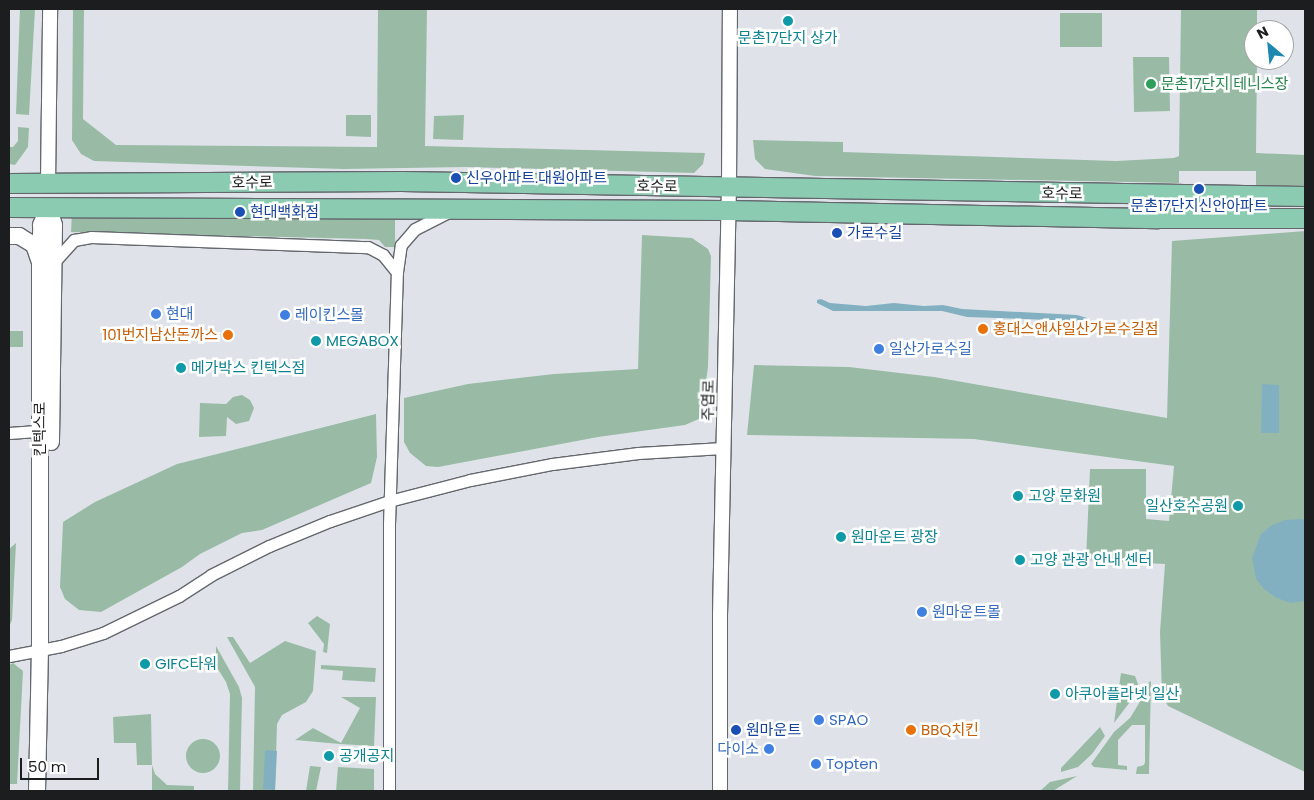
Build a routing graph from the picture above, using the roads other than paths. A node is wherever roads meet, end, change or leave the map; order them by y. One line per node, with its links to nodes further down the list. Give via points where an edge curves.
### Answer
1 (50, 9): 4 (street, 킨텍스로)
2 (730, 9): 5 (street, 주엽로)
3 (9, 183): 4 (main road, 호수로)
4 (48, 184): 5 (main road, 호수로, via 401,181); 8 (main road, 킨텍스로)
5 (729, 187): 6 (main road, 호수로); 10 (street, 주엽로)
6 (1305, 196)
7 (9, 207): 8 (main road, 호수로)
8 (49, 208): 9 (main road, 호수로); 13 (main road, 킨텍스로, via 41,225)
9 (452, 210): 10 (main road, 호수로); 14 (street, via 415,229 401,245)
10 (727, 210): 11 (main road, 호수로); 17 (street, 주엽로)
11 (1305, 218)
12 (9, 236): 13 (main road, via 19,236 34,245)
13 (47, 262): 14 (street, via 74,240 91,237 368,248 383,255); 15 (main road, 킨텍스로); 19 (main road, 킨텍스로)
14 (397, 272): 18 (street)
15 (40, 431): 16 (street); 19 (main road, 킨텍스로)
16 (9, 433)
17 (723, 448): 18 (street, via 638,453 552,464 470,480); 24 (street, 주엽로)
18 (390, 501): 19 (street, via 269,546 103,634); 23 (street)
19 (44, 650): 20 (street); 21 (main road, 킨텍스로); 22 (main road, 킨텍스로)
20 (9, 656)
21 (37, 791)
22 (48, 791)
23 (389, 791)
24 (720, 791)

